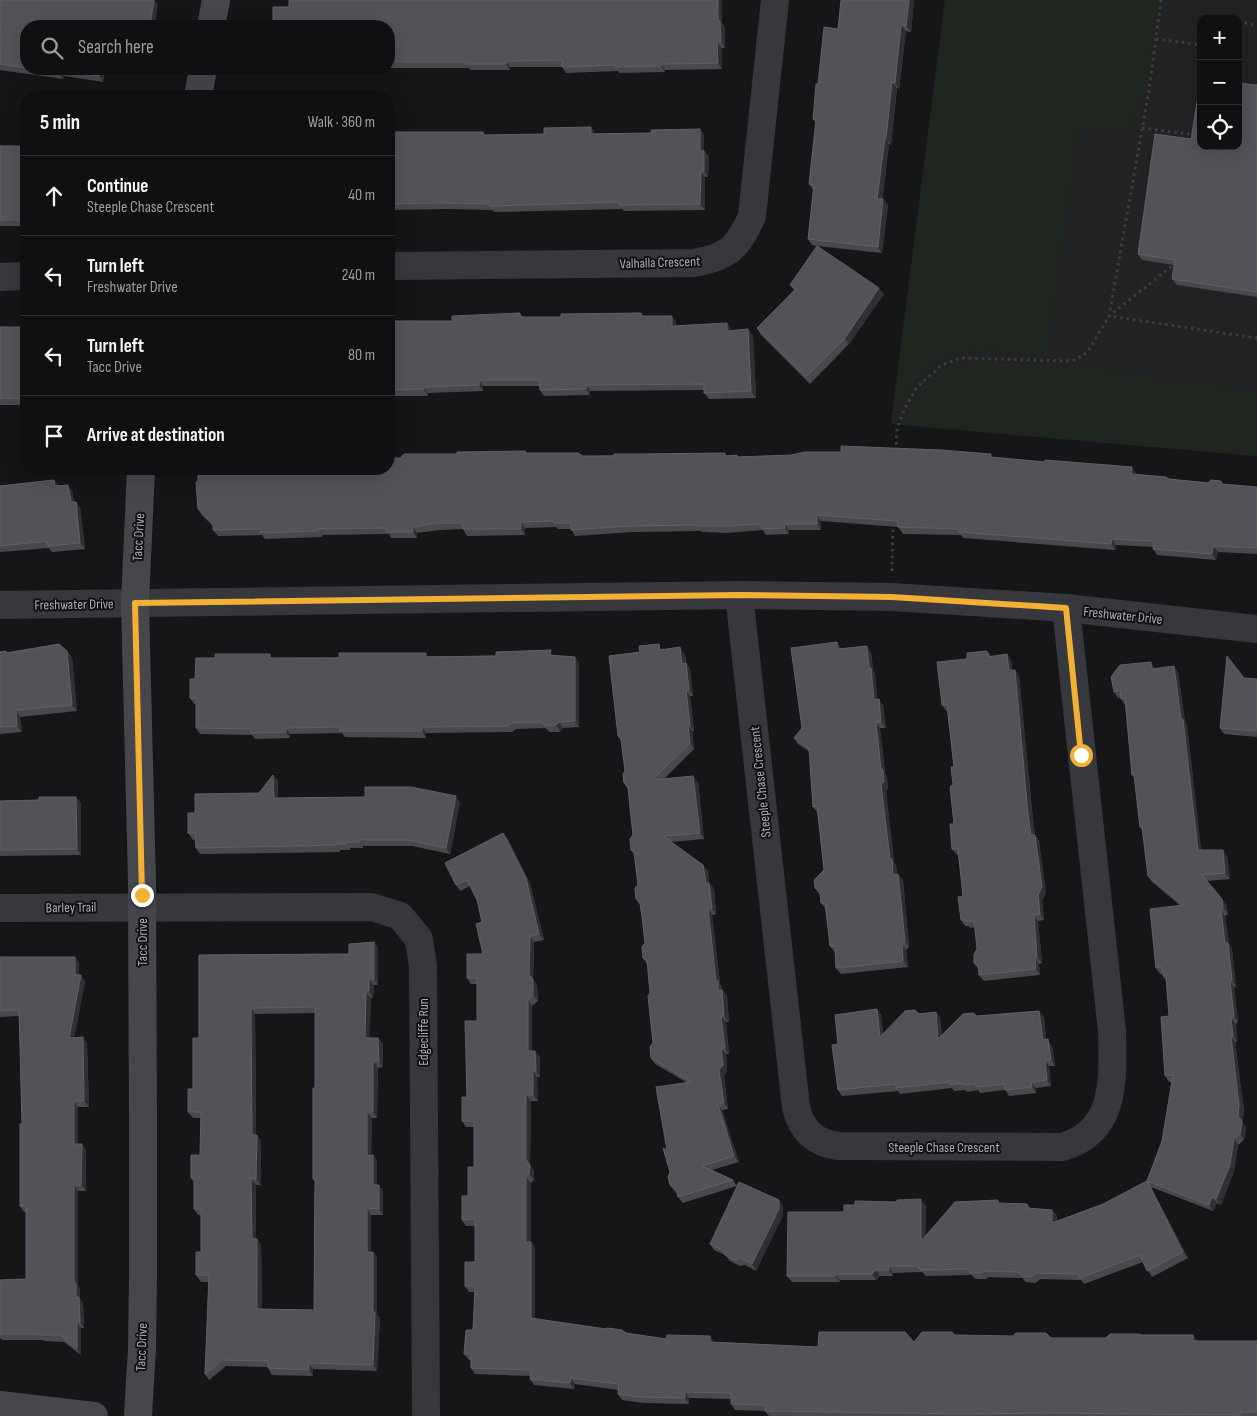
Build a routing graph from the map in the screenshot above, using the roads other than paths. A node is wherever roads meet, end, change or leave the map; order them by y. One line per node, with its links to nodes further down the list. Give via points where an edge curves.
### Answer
1 (216, 0): 3 (street)
2 (775, 0): 6 (street, Valhalla Crescent, via 752,216 744,234 731,250 715,259 694,263)
3 (212, 20)
4 (203, 75): 5 (street)
5 (199, 90)
6 (395, 266)
7 (20, 276): 8 (street)
8 (0, 277)
9 (141, 475): 11 (street, Tacc Drive)
10 (739, 595): 11 (street, Freshwater Drive); 13 (street, Freshwater Drive, via 892,597); 13 (street, Steeple Chase Crescent, via 796,1107 808,1133 827,1145 838,1146 1062,1147 1083,1140 1106,1111 1112,1031)
11 (135, 603): 12 (street, Freshwater Drive); 15 (street, Tacc Drive)
12 (0, 605)
13 (1066, 608): 14 (street, Freshwater Drive)
14 (1257, 629)
15 (142, 906): 16 (street, Barley Trail); 19 (street, Tacc Drive, via 143,1278); 20 (street, Edgecliffe Run, via 372,907 400,916 418,939 423,967)
16 (0, 908)
17 (0, 1405): 18 (street)
18 (94, 1416)
19 (138, 1416)
20 (426, 1416)

